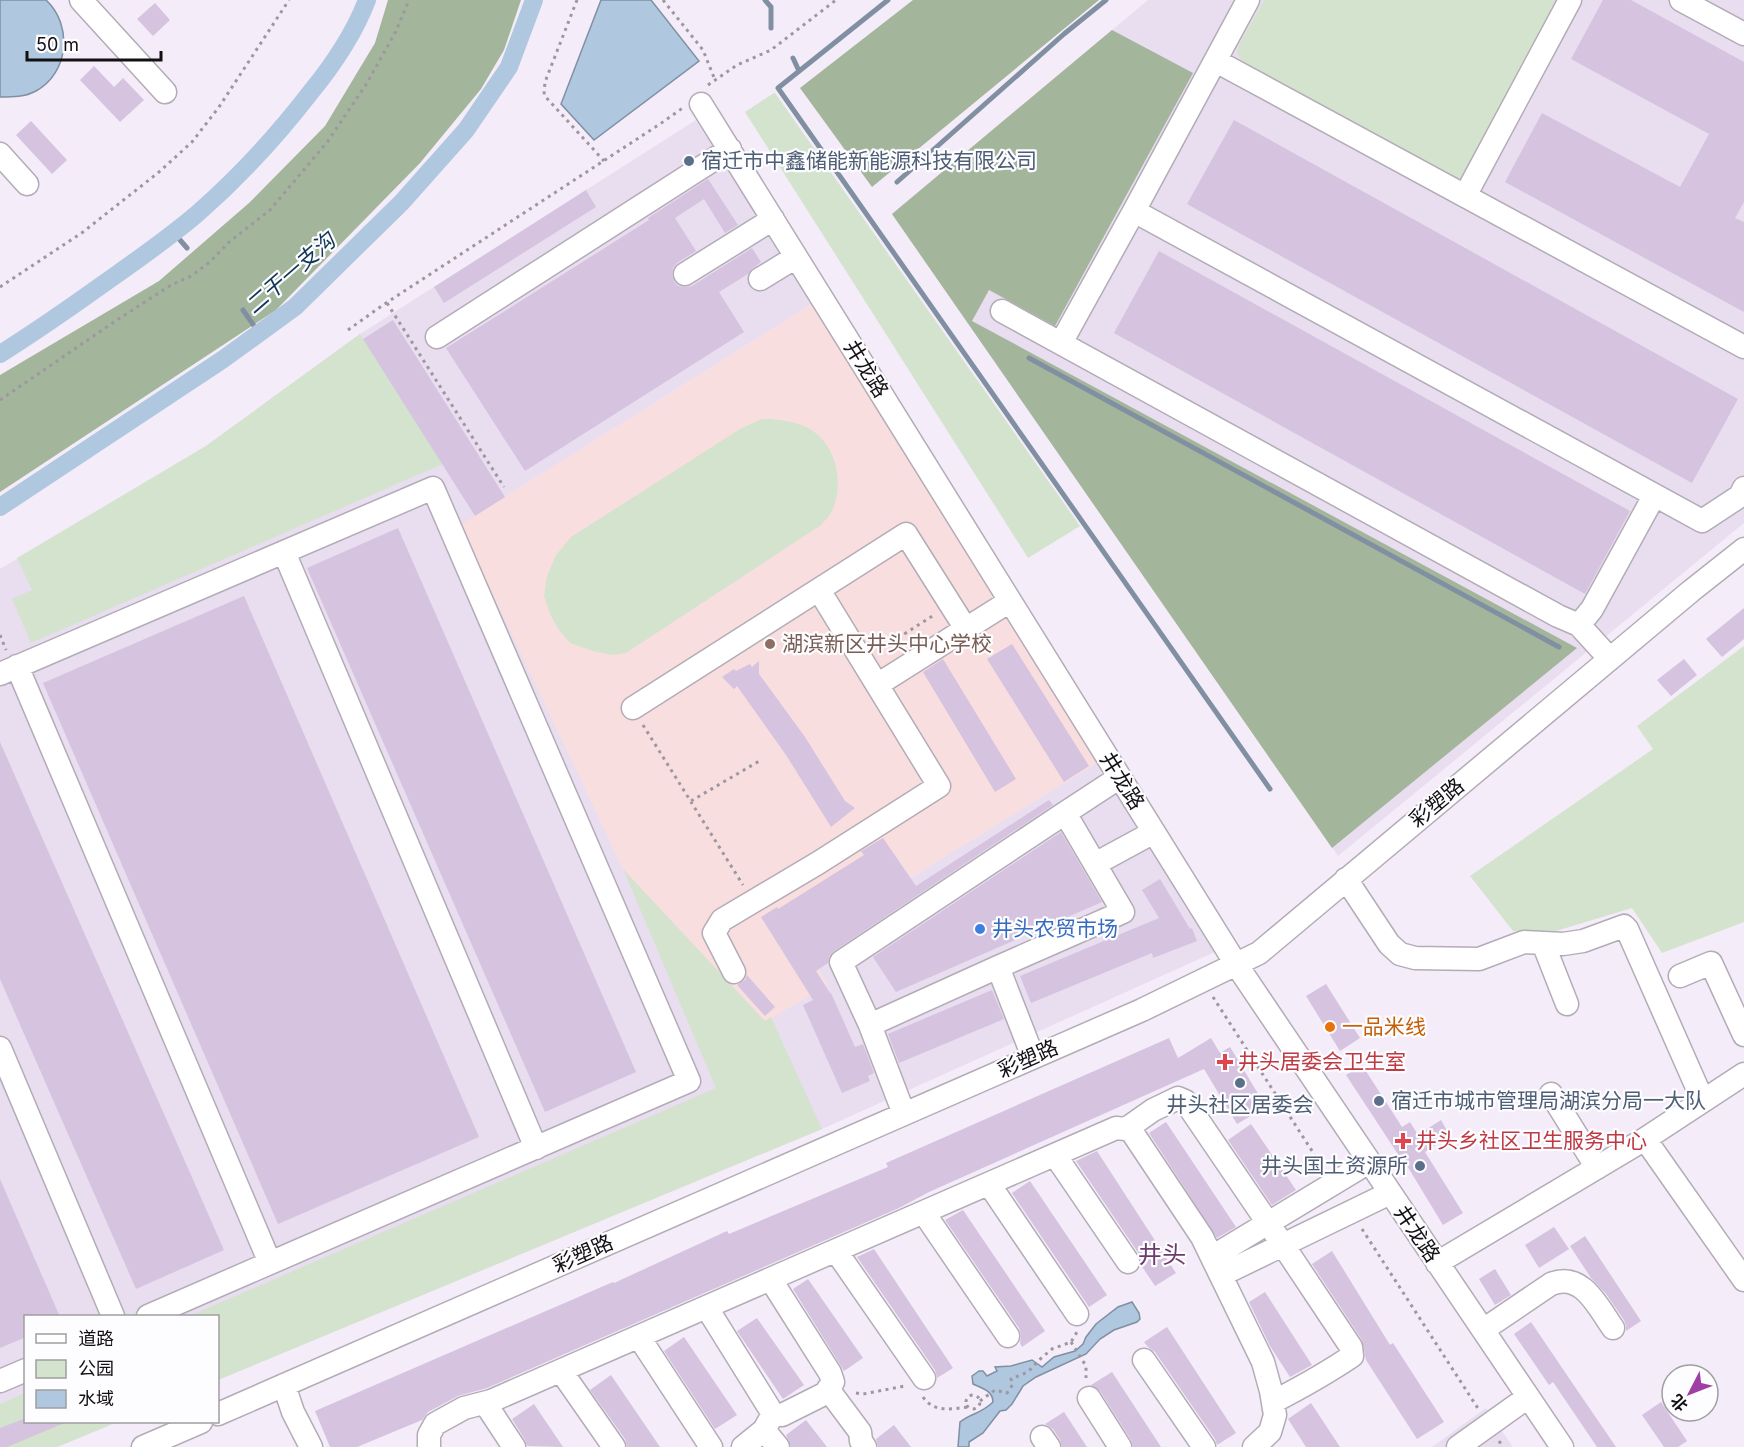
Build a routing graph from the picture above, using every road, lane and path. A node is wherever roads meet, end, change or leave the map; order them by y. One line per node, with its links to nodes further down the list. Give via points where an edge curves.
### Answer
1 (81, 0): 13 (street)
2 (289, 0): 25 (path, via 192,142 83,232)
3 (409, 0): 32 (path, via 367,83 328,141 270,210 210,262)
4 (577, 0): 17 (path, via 545,82 544,95)
5 (663, 0): 12 (path, via 703,50)
6 (836, 0): 12 (path, via 771,50)
7 (1248, 0): 11 (street)
8 (1570, 0): 19 (street)
9 (1681, 0): 10 (street)
10 (1744, 34)
11 (1216, 61): 19 (street); 20 (street)
12 (715, 80): 14 (path)
13 (165, 92)
14 (699, 100): 15 (street, 井龙路); 17 (path)
15 (730, 149): 21 (street, 井龙路); 29 (street)
16 (0, 154): 18 (street)
17 (604, 161): 26 (path)
18 (27, 184)
19 (1465, 196): 31 (street)
20 (1134, 211): 30 (street); 35 (street)
21 (773, 219): 22 (street, 井龙路); 23 (street)
22 (796, 257): 24 (street); 39 (street, 井龙路)
23 (685, 274)
24 (760, 279)
25 (0, 287)
26 (387, 303): 28 (path); 33 (path)
27 (1002, 311): 30 (street)
28 (348, 330)
29 (437, 337)
30 (1061, 343): 41 (street)
31 (1744, 347)
32 (0, 400)
33 (504, 487)
34 (1744, 488): 35 (street, via 1740,496 1702,521)
35 (1654, 496): 41 (street, via 1592,609)
36 (1744, 549): 43 (street, 彩塑路)
37 (284, 552): 45 (street); 72 (street); 72 (street, via 433,488 689,1081)
38 (819, 590): 40 (street, via 906,534); 44 (street); 47 (street)
39 (1010, 601): 42 (street); 49 (street, 井龙路)
40 (951, 605): 42 (street); 44 (path)
41 (1579, 625): 43 (street)
42 (966, 629): 46 (street)
43 (1610, 659): 54 (street, 彩塑路)
44 (862, 660): 46 (street)
45 (9, 670): 83 (street)
46 (877, 685): 55 (street, via 939,786)
47 (633, 708): 50 (path)
48 (761, 760): 50 (path)
49 (1119, 777): 51 (street); 52 (street, 井龙路)
50 (691, 801): 55 (path)
51 (1065, 813): 53 (street); 62 (street, via 841,962)
52 (1154, 832): 53 (street); 57 (street, 井龙路)
53 (1095, 864): 58 (street, via 1123,912)
54 (1346, 879): 56 (street, via 1389,944 1400,954 1415,958 1479,959 1524,942); 57 (street, 彩塑路, via 1259,953)
55 (753, 901): 59 (street, via 722,920 714,933)
56 (1543, 943): 61 (street); 68 (street, via 1583,941 1624,926)
57 (1236, 964): 65 (street, 彩塑路); 74 (street, 井龙路)
58 (998, 967): 62 (street); 65 (street)
59 (734, 972)
60 (1680, 976): 63 (street, via 1711,963)
61 (1567, 1004)
62 (870, 1025): 69 (street)
63 (1744, 1035)
64 (0, 1048): 90 (street)
65 (1033, 1057): 69 (street, 彩塑路)
66 (1744, 1074): 68 (street)
67 (1551, 1094): 75 (street)
68 (1703, 1101): 71 (street)
69 (904, 1114): 102 (street, 彩塑路)
70 (1126, 1129): 73 (street, via 1116,1128); 79 (street, via 1178,1098 1185,1101); 85 (street, via 1132,1132 1202,1237)
71 (1645, 1139): 75 (street); 87 (street)
72 (536, 1148): 83 (street)
73 (1055, 1155): 76 (street); 82 (street)
74 (1369, 1162): 77 (street, 井龙路); 79 (street)
75 (1597, 1168): 84 (street)
76 (990, 1184): 78 (street); 89 (street)
77 (1390, 1193): 80 (street); 84 (street, 井龙路)
78 (924, 1213): 81 (street); 94 (street)
79 (1268, 1223): 80 (street); 85 (street)
80 (1283, 1245): 85 (street); 108 (street, via 1351,1347 1352,1356)
81 (836, 1251): 86 (street); 104 (street)
82 (1128, 1262)
83 (270, 1263): 91 (street)
84 (1437, 1263): 93 (street, 井龙路)
85 (1217, 1266): 108 (street, via 1263,1362)
86 (771, 1280): 88 (street); 103 (street, via 830,1373)
87 (1744, 1280)
88 (707, 1308): 95 (street); 113 (street)
89 (1077, 1314): 96 (path, via 1080,1323)
90 (112, 1315)
91 (153, 1315)
92 (1613, 1328): 93 (street, via 1581,1286 1560,1281)
93 (1483, 1330): 105 (street, 井龙路)
94 (1008, 1336)
95 (639, 1337): 100 (street); 119 (street)
96 (1071, 1342): 97 (path); 107 (path, via 1052,1349 1028,1372 1011,1379 1013,1384 1007,1393 995,1390)
97 (1083, 1360)
98 (1144, 1360): 123 (street)
99 (24, 1371): 101 (street)
100 (561, 1371): 109 (street); 118 (street)
101 (0, 1381)
102 (284, 1385): 111 (street, 彩塑路); 115 (street)
103 (831, 1386): 104 (path, via 863,1394); 113 (street, via 826,1393 782,1415); 121 (street)
104 (917, 1386): 110 (path, via 937,1409)
105 (1528, 1397): 125 (street); 126 (street, 井龙路)
106 (1089, 1398): 122 (street)
107 (980, 1401): 110 (path, via 976,1409); 110 (path, via 969,1396)
108 (1273, 1402): 124 (street, via 1275,1415 1270,1432)
109 (485, 1403): 116 (street, via 464,1408 435,1424 429,1435); 117 (street)
110 (968, 1407)
111 (219, 1414)
112 (198, 1423): 114 (street)
113 (772, 1430): 120 (street)
114 (158, 1438)
115 (311, 1447)
116 (429, 1447)
117 (514, 1447)
118 (614, 1447)
119 (711, 1447)
120 (743, 1447)
121 (865, 1447)
122 (1120, 1447)
123 (1204, 1447)
124 (1254, 1447)
125 (1458, 1447)
126 (1562, 1447)

